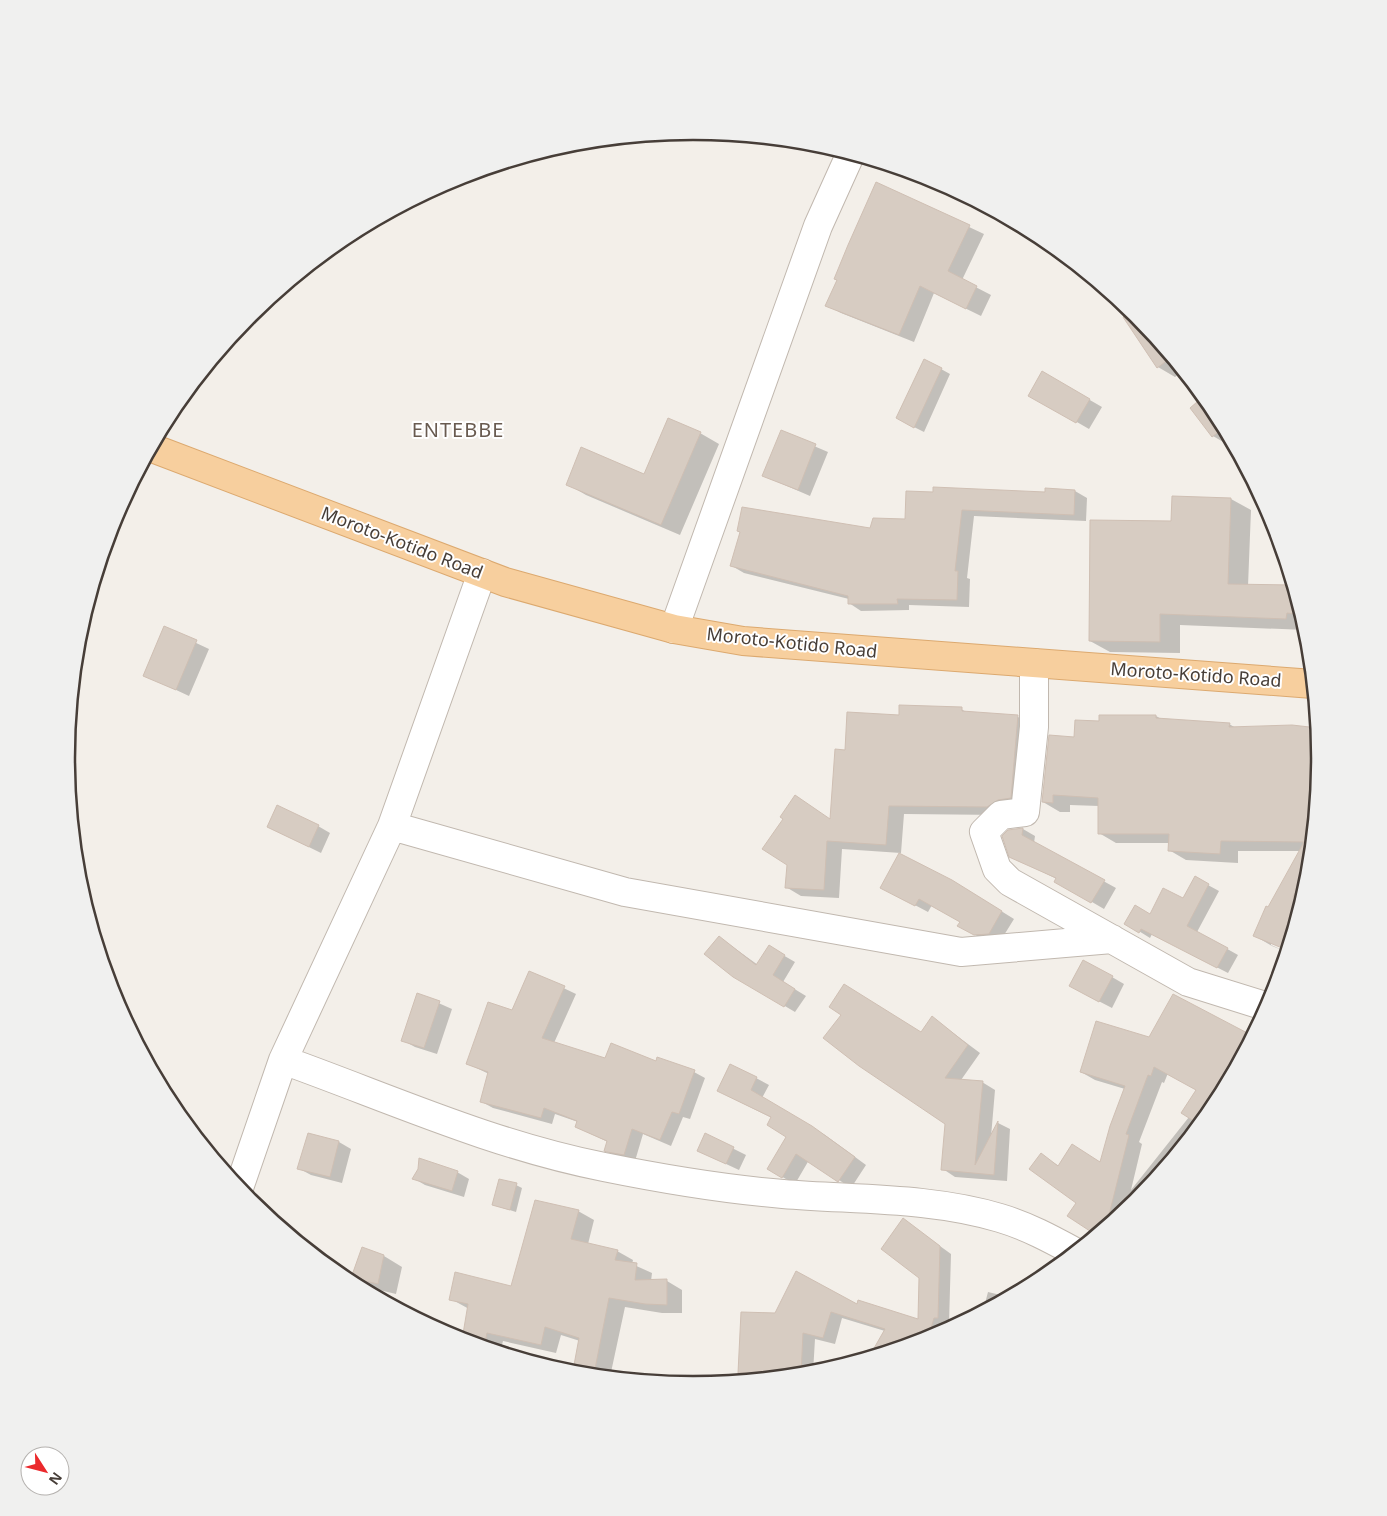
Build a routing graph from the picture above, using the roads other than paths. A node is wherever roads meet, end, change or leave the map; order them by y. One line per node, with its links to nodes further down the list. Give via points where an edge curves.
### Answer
1 (847, 159): 4 (street, via 818,226)
2 (157, 450): 3 (main road, Moroto-Kotido Road)
3 (482, 573): 4 (main road, Moroto-Kotido Road); 7 (street)
4 (674, 629): 5 (main road, Moroto-Kotido Road, via 743,641)
5 (1034, 664): 6 (main road, Moroto-Kotido Road); 8 (street, via 1034,726 1024,812 1001,815 984,832 997,869 1010,882)
6 (1308, 684)
7 (392, 826): 8 (street, via 625,892 961,952); 10 (street)
8 (1112, 939): 9 (street, via 1188,982)
9 (1261, 1005)
10 (283, 1060): 11 (street); 12 (street, via 466,1130 602,1167 707,1186 926,1203 1000,1218 1043,1234)
11 (241, 1179)
12 (1070, 1249)

